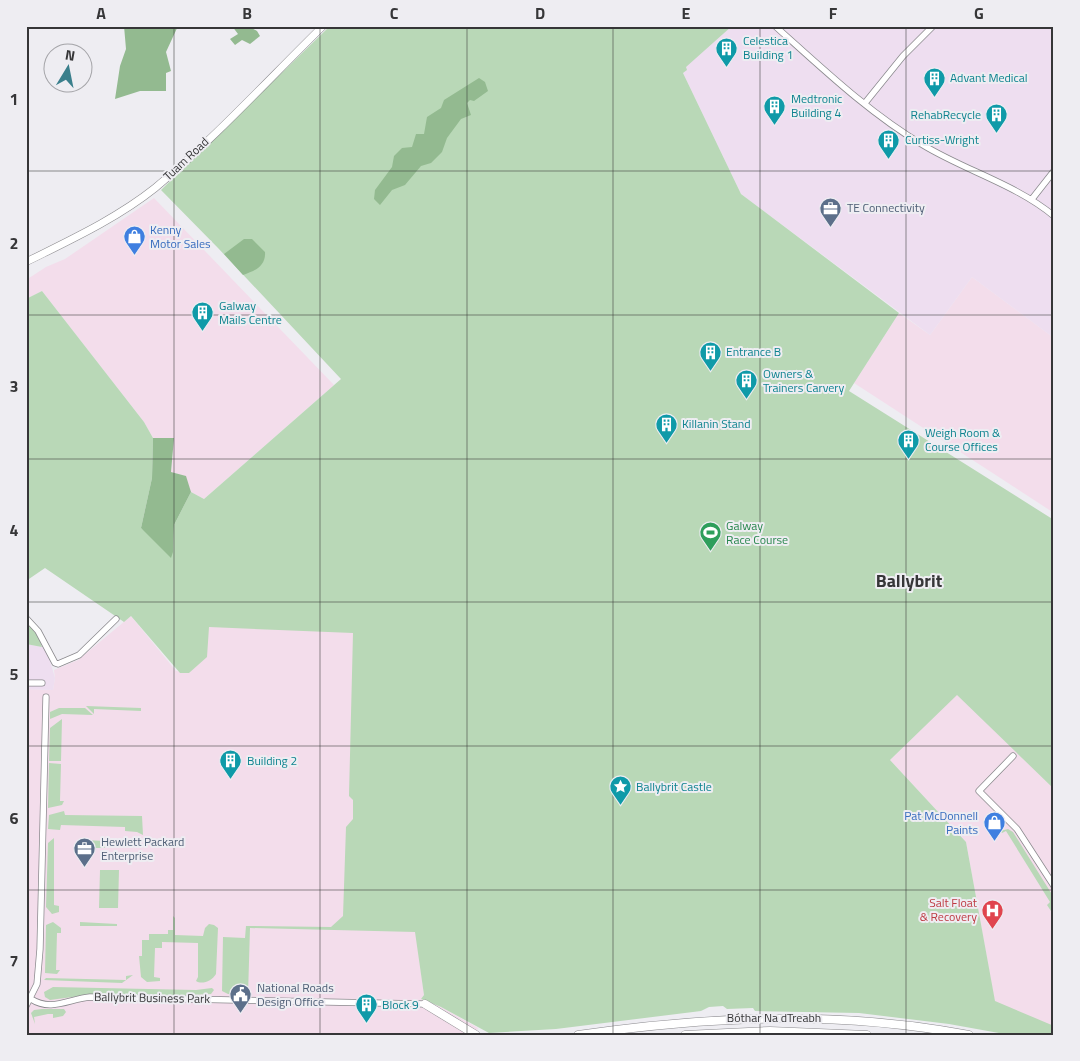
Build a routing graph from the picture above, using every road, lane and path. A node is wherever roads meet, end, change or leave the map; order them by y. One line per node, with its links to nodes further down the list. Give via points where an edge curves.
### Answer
1 (323, 26): 8 (main road, Tuam Road, via 153,189 82,236)
2 (775, 26): 4 (street)
3 (933, 26): 4 (street, via 903,56)
4 (865, 103): 6 (street, via 934,152)
5 (1054, 171): 6 (street)
6 (1032, 199): 7 (street)
7 (1054, 216)
8 (26, 262)
9 (26, 618): 10 (street, via 38,630 58,664 79,654)
10 (116, 619)
11 (26, 683): 12 (street)
12 (42, 683)
13 (46, 697): 16 (street, via 40,949 38,979)
14 (1013, 756): 15 (street, via 980,791 1017,829)
15 (1054, 886)
16 (31, 999): 17 (street, Ballybrit Business Park, via 55,1006 90,997); 18 (street)
17 (425, 1004): 19 (highway)
18 (26, 1006)
19 (476, 1035)
20 (578, 1035): 23 (highway, Bóthar Na dTreabh, via 673,1022 759,1017 882,1022)
21 (685, 1035): 22 (highway, Bóthar Na dTreabh, via 784,1031)
22 (868, 1035)
23 (969, 1035)

